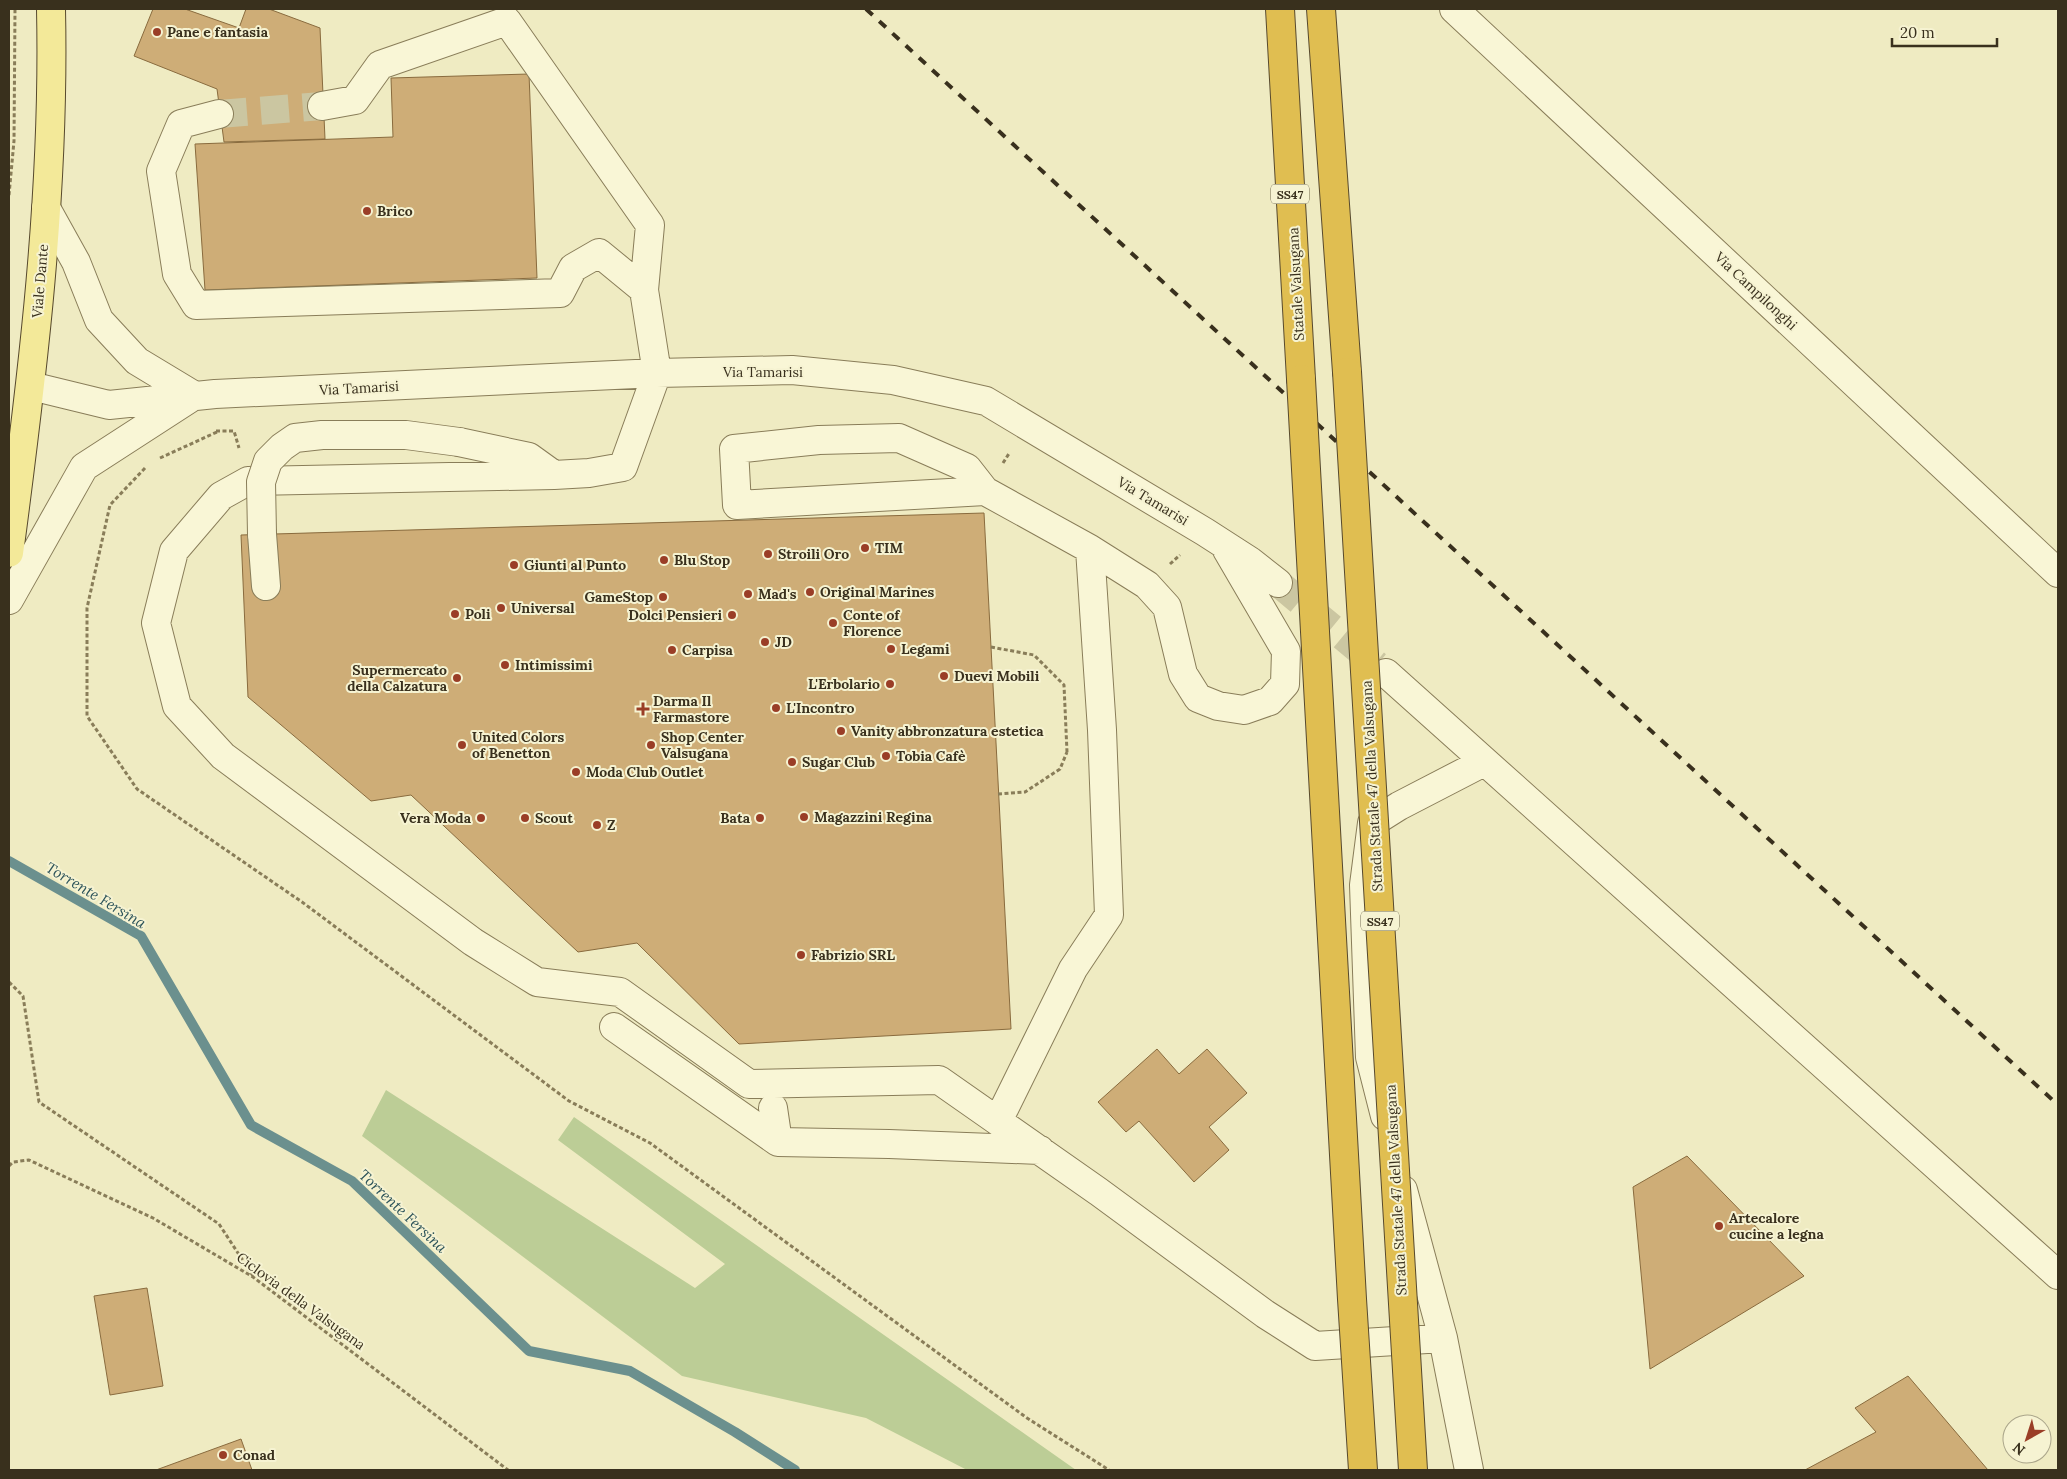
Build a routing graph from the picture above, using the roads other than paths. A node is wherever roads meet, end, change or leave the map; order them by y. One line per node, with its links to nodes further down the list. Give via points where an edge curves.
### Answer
1 (51, 9): 7 (main road, Viale Dante)
2 (1280, 9): 30 (highway, Statale Valsugana / SS47, bridge, via 1351,1289)
3 (1321, 9): 31 (highway, Strada Statale 47 della Valsugana / SS47, bridge, via 1347,372)
4 (1454, 9): 17 (street, Via Campilonghi)
5 (322, 106): 8 (street, via 355,100 380,65 507,21 650,225)
6 (219, 114): 8 (street, via 181,124 162,171 177,274 196,304 560,293 573,268 599,253)
7 (46, 208): 10 (main road, Viale Dante); 11 (street, via 76,262 99,320 137,361)
8 (644, 290): 9 (street)
9 (657, 373): 11 (street, Via Tamarisi); 12 (street, via 623,467); 14 (street, Via Tamarisi, via 792,370 893,380 986,402)
10 (31, 386): 11 (street, Via Tamarisi, via 108,405); 16 (main road, Viale Dante)
11 (195, 396): 20 (street, Via Tamarisi, via 84,467)
12 (554, 475): 19 (street, bridge, via 529,457 459,442 406,435 295,438 268,461 261,482); 25 (street, via 248,481 221,496 174,551 156,623 176,706 223,756 472,942 537,982 620,992 749,1084 939,1080)
13 (985, 491): 13 (street, via 967,468 900,438 819,440 734,449 737,513); 15 (street)
14 (1214, 538): 15 (street, via 1286,651 1285,684 1270,700 1244,710 1218,706 1198,698 1183,674 1167,607 1147,585); 18 (street, Via Tamarisi)
15 (1090, 549): 25 (street, via 1103,751 1109,915 1073,969)
16 (9, 553)
17 (2058, 573)
18 (1278, 583)
19 (266, 586)
20 (9, 600)
21 (1386, 673): 22 (street)
22 (1484, 762): 28 (street); 29 (street, via 1372,823 1364,885 1370,1057)
23 (614, 1027): 26 (street)
24 (773, 1108): 26 (street)
25 (998, 1121): 27 (street)
26 (778, 1142): 27 (street)
27 (1040, 1150): 29 (street, via 1265,1314 1315,1346)
28 (2058, 1275)
29 (1443, 1338): 32 (street)
30 (1364, 1470)
31 (1413, 1470)
32 (1469, 1470)

